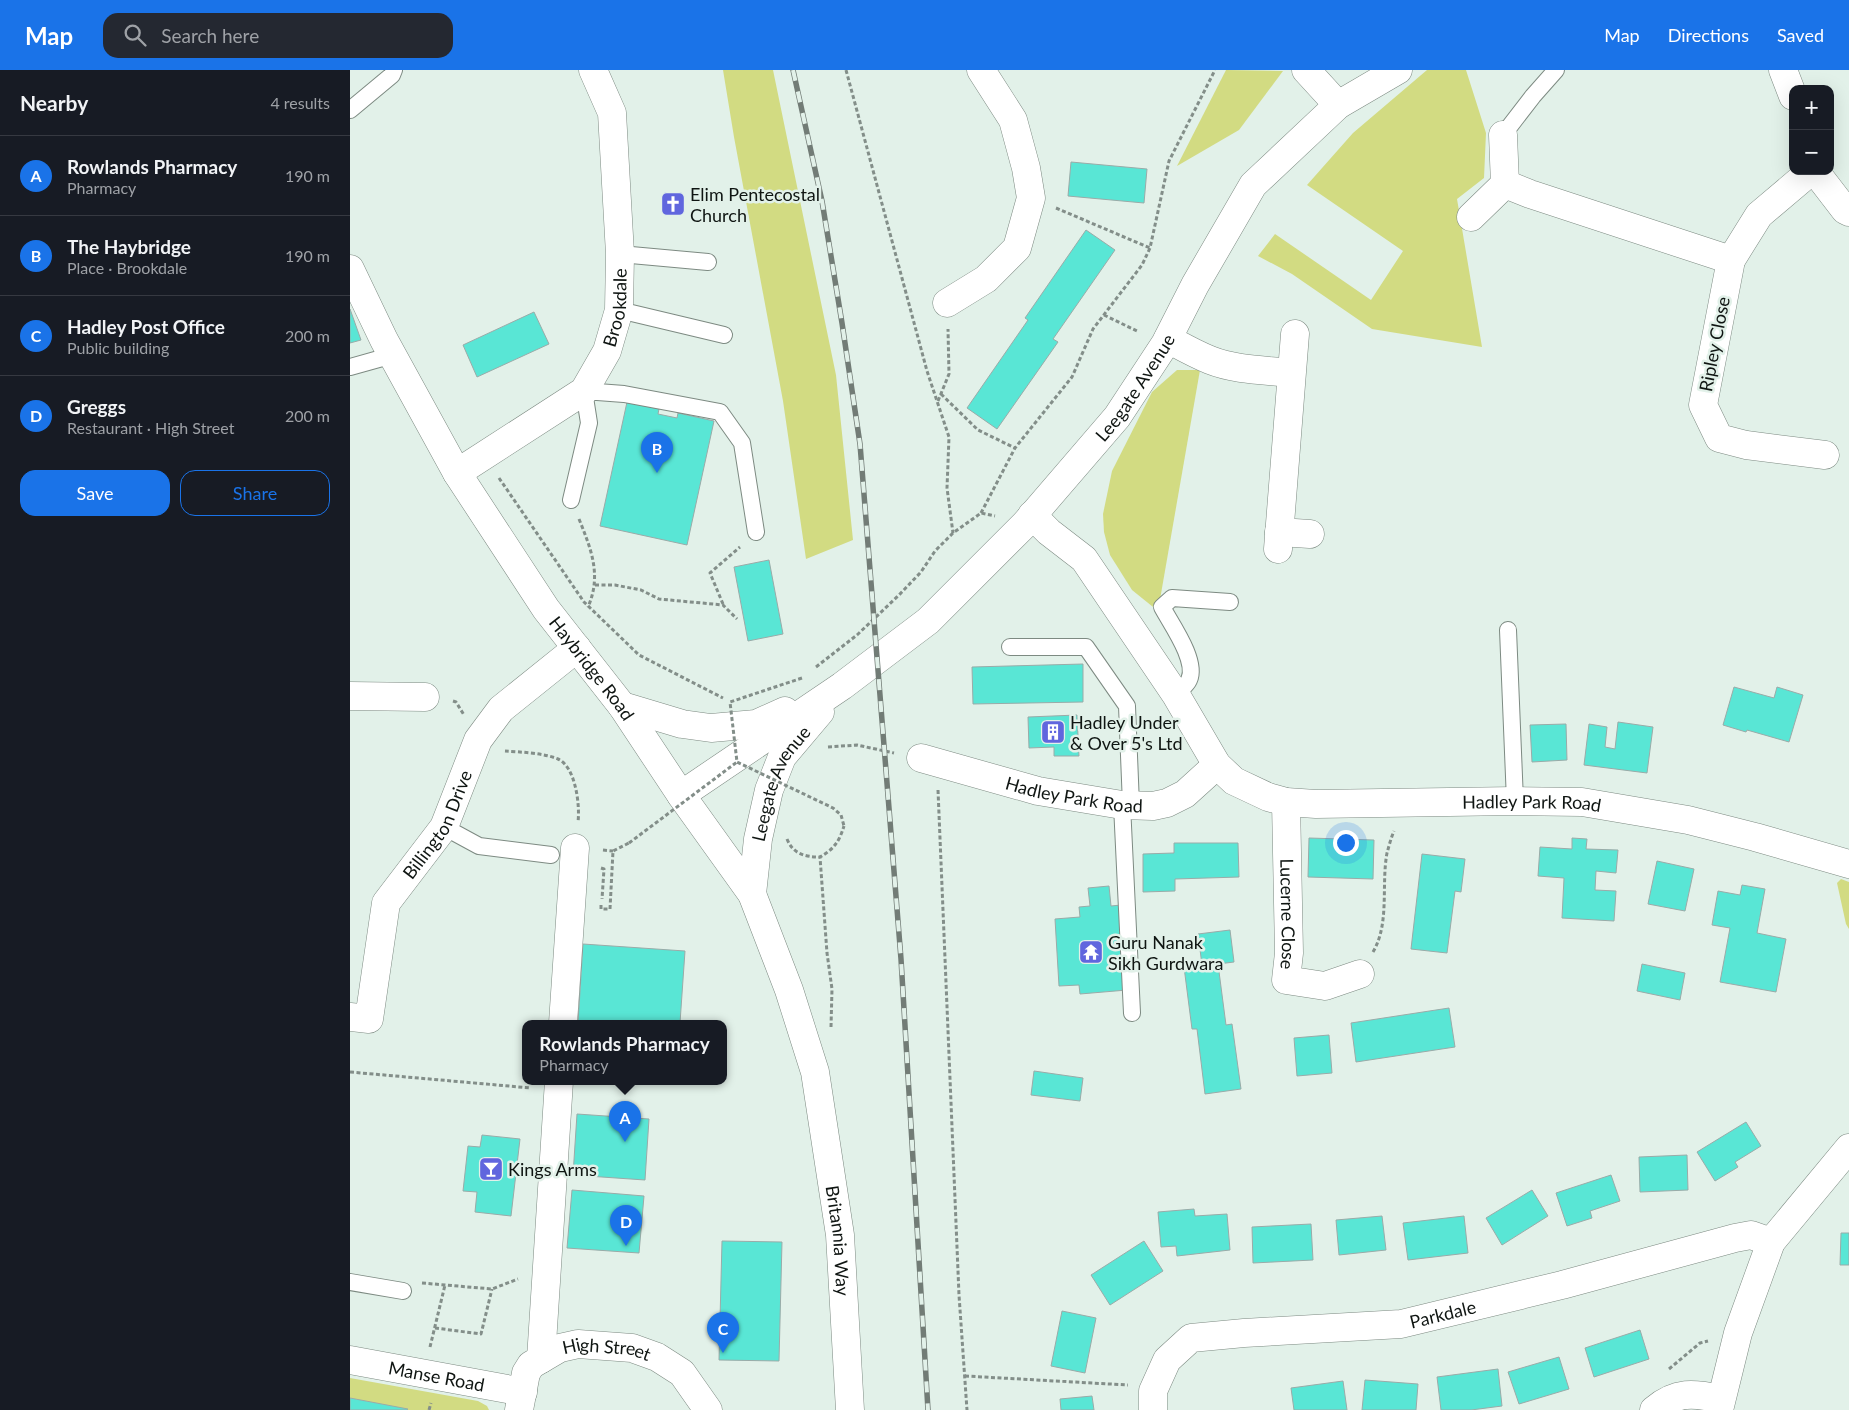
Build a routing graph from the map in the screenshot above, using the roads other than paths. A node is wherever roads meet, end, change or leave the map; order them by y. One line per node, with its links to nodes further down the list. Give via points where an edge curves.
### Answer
1 (394, 70): 10 (lane)
2 (593, 70): 17 (street, Brookdale, via 612,112)
3 (981, 70): 21 (street, via 1013,120 1031,198 1017,248 986,279)
4 (1306, 70): 9 (street)
5 (1398, 70): 9 (street, Leegate Avenue)
6 (1556, 70): 11 (lane)
7 (1783, 70): 8 (street)
8 (1789, 86)
9 (1338, 105): 25 (street, Leegate Avenue, via 1253,185)
10 (350, 110)
11 (1504, 135): 14 (street)
12 (1808, 175): 18 (street, Ripley Close, via 1759,215)
13 (1816, 175): 15 (street)
14 (1505, 184): 16 (street); 18 (street)
15 (1849, 212)
16 (1471, 217)
17 (620, 254): 19 (lane); 22 (street, Brookdale)
18 (1731, 260): 30 (street, Ripley Close, via 1702,405 1719,438 1746,446)
19 (708, 262)
20 (350, 270): 26 (street, Haybridge Road)
21 (947, 303)
22 (619, 310): 23 (lane); 29 (street, Brookdale, via 607,351)
23 (724, 334)
24 (1295, 334): 28 (street)
25 (1166, 342): 28 (street, via 1228,365); 33 (street, Leegate Avenue, via 1117,417)
26 (393, 355): 27 (lane); 31 (street, Haybridge Road)
27 (350, 367)
28 (1291, 373): 35 (street, via 1278,540)
29 (584, 391): 31 (street, Brookdale); 32 (lane, via 589,424); 34 (lane, via 624,394 720,412 742,444)
30 (1825, 455)
31 (457, 473): 39 (street, Haybridge Road, via 546,609)
32 (571, 500)
33 (1032, 515): 40 (street, Leegate Avenue, via 928,621); 41 (street, Hadley Park Road, via 1084,559)
34 (756, 532)
35 (1310, 534)
36 (1230, 602): 41 (lane, via 1172,598 1162,607 1187,652 1192,669 1189,681)
37 (1508, 630): 48 (lane)
38 (1010, 647): 50 (lane, via 1086,647 1127,706)
39 (577, 648): 44 (street, Haybridge Road); 51 (street, Billington Drive, via 501,709 478,740)
40 (842, 686): 44 (street, Leegate Avenue, via 756,724 711,728 682,724); 47 (street, Leegate Avenue); 54 (street, Leegate Avenue, via 782,756 765,806)
41 (1176, 695): 46 (street, Hadley Park Road)
42 (350, 696): 43 (street)
43 (425, 697)
44 (622, 706): 47 (street, Haybridge Road)
45 (929, 760): 50 (street, Hadley Park Road, via 1038,791)
46 (1217, 765): 49 (street, Hadley Park Road, via 1248,789); 50 (street, Hadley Park Road, via 1185,794 1166,803)
47 (681, 795): 54 (street, Haybridge Road)
48 (1515, 801): 49 (street, Hadley Park Road); 53 (street, Hadley Park Road, via 1582,802 1688,820)
49 (1286, 802): 55 (street, Lucerne Close, via 1289,953 1286,980 1325,986)
50 (1126, 805): 56 (lane)
51 (444, 827): 52 (lane, via 479,846); 57 (street, Billington Drive, via 386,903 368,1019)
52 (575, 851): 58 (street)
53 (1849, 864)
54 (752, 894): 59 (street, Haybridge Road)
55 (1360, 974)
56 (1132, 1013)
57 (350, 1017)
58 (563, 1020)
59 (816, 1072): 71 (street, Britannia Way, via 840,1235)
60 (559, 1085): 65 (street)
61 (1849, 1148): 62 (street)
62 (1771, 1242): 68 (street, Parkdale, via 1751,1235 1735,1238 1401,1324 1191,1338 1167,1360); 69 (street, via 1738,1333)
63 (350, 1282): 64 (lane)
64 (403, 1291)
65 (541, 1359): 67 (street, High Street, via 526,1373); 70 (street, High Street, via 560,1348 578,1344 632,1348 657,1356 682,1373)
66 (350, 1360): 67 (street, Manse Road, via 424,1373)
67 (521, 1401)
68 (1153, 1401)
69 (1720, 1405): 72 (street, via 1696,1393 1666,1400)
70 (708, 1410)
71 (850, 1410)
72 (1654, 1410)

